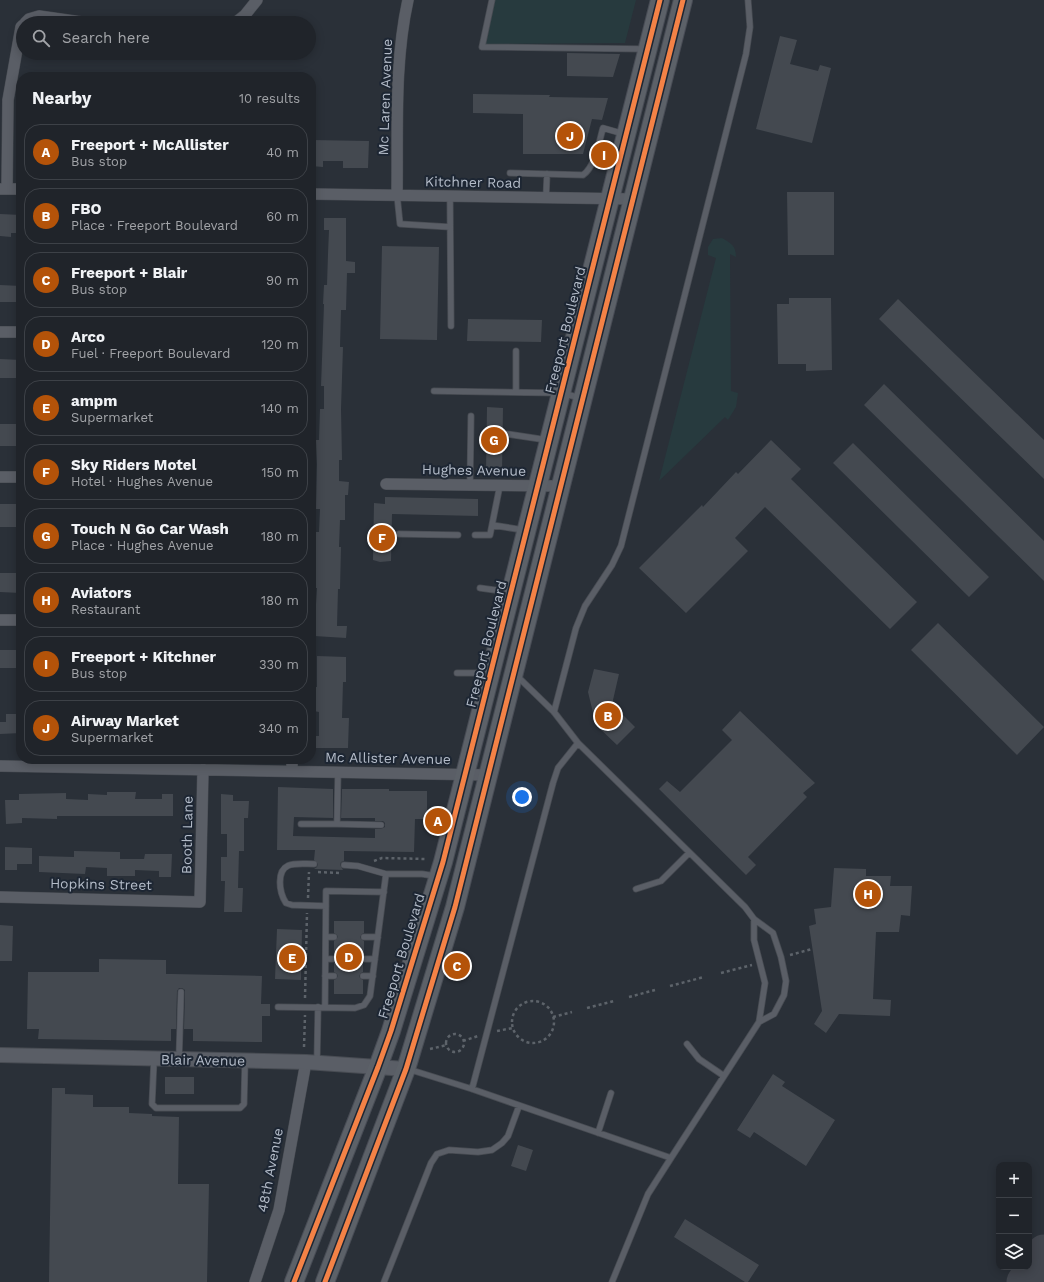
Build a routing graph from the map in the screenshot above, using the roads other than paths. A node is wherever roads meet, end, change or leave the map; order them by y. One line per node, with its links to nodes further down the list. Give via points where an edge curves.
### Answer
1 (257, 0): 7 (street)
2 (408, 0): 17 (street, Mc Laren Avenue, via 399,74)
3 (492, 0): 8 (lane, via 482,47)
4 (660, 0): 8 (main road, Freeport Boulevard)
5 (683, 0): 21 (main road)
6 (748, 0): 53 (lane, via 750,28 746,54 621,546 612,565 585,606 576,628)
7 (244, 16)
8 (648, 49): 10 (main road, Freeport Boulevard)
9 (16, 55): 11 (street, via 8,100)
10 (626, 134): 13 (lane, via 603,128 592,165 583,175); 20 (main road, Freeport Boulevard)
11 (4, 153): 14 (street)
12 (510, 173): 13 (lane)
13 (547, 174): 19 (lane)
14 (3, 189): 15 (street)
15 (16, 189)
16 (316, 194): 17 (street, Kitchner Road)
17 (397, 195): 18 (street, Kitchner Road); 22 (lane, via 400,224)
18 (450, 196): 19 (street, Kitchner Road); 22 (lane)
19 (546, 198): 20 (street, Kitchner Road)
20 (610, 199): 21 (street, Kitchner Road); 29 (main road, Freeport Boulevard)
21 (634, 199): 30 (main road)
22 (450, 227): 23 (lane)
23 (451, 326)
24 (0, 332): 25 (street)
25 (16, 332)
26 (516, 351): 28 (lane)
27 (434, 390): 28 (lane)
28 (516, 392): 29 (lane)
29 (561, 393): 30 (lane); 33 (main road, Freeport Boulevard)
30 (583, 398): 40 (main road)
31 (471, 416): 37 (lane)
32 (507, 434): 33 (lane)
33 (549, 440): 39 (main road, Freeport Boulevard)
34 (0, 477): 35 (street)
35 (16, 477)
36 (386, 484): 37 (street, Hughes Avenue)
37 (470, 485): 38 (street, Hughes Avenue)
38 (500, 485): 39 (street, Hughes Avenue); 41 (lane)
39 (538, 486): 40 (street, Hughes Avenue); 42 (main road, Freeport Boulevard)
40 (561, 486): 52 (main road)
41 (492, 525): 42 (lane); 45 (lane, via 490,535)
42 (527, 530): 47 (main road, Freeport Boulevard)
43 (399, 534): 44 (lane)
44 (458, 535)
45 (474, 535)
46 (480, 588): 47 (lane)
47 (511, 592): 51 (main road, Freeport Boulevard)
48 (0, 620): 49 (street)
49 (16, 620)
50 (457, 673): 51 (lane)
51 (491, 673): 60 (main road, Freeport Boulevard)
52 (514, 673): 53 (lane); 61 (main road)
53 (554, 712): 54 (lane)
54 (578, 743): 65 (lane); 102 (lane, via 558,768 553,783)
55 (292, 764): 58 (street)
56 (0, 766): 57 (street, Mc Allister Avenue)
57 (203, 769): 58 (street, Mc Allister Avenue); 73 (street, Booth Lane)
58 (292, 771): 59 (street, Mc Allister Avenue)
59 (338, 772): 60 (street, Mc Allister Avenue); 63 (lane)
60 (466, 774): 61 (street, Mc Allister Avenue); 69 (main road, Freeport Boulevard)
61 (488, 775): 100 (main road, via 454,908)
62 (301, 824): 63 (lane)
63 (337, 824): 64 (lane)
64 (381, 825)
65 (689, 853): 70 (lane, via 661,881); 75 (lane, via 745,907)
66 (314, 864): 74 (lane, via 288,866 282,869 282,897 286,903 292,905)
67 (344, 865): 68 (lane)
68 (386, 874): 69 (lane); 71 (lane)
69 (438, 876): 99 (main road, Freeport Boulevard)
70 (636, 889)
71 (384, 892): 74 (lane, via 326,891); 79 (lane)
72 (0, 897): 73 (street, Hopkins Street)
73 (200, 902)
74 (326, 906): 76 (lane)
75 (754, 919): 92 (lane, via 754,940 765,983); 92 (lane, via 773,933 786,980 784,995 774,1014)
76 (326, 937): 77 (lane); 80 (lane)
77 (334, 937)
78 (364, 937): 79 (lane)
79 (378, 938): 83 (lane)
80 (326, 959): 81 (lane); 84 (lane)
81 (334, 959)
82 (364, 959): 83 (lane)
83 (375, 959): 87 (lane)
84 (325, 976): 85 (lane); 91 (lane)
85 (334, 976)
86 (363, 976): 87 (lane)
87 (373, 976): 91 (lane, via 370,996 364,1005 356,1008)
88 (181, 992): 96 (lane)
89 (318, 1007): 90 (lane); 91 (lane); 98 (lane)
90 (278, 1008)
91 (325, 1008)
92 (759, 1022): 101 (lane)
93 (687, 1044): 101 (lane, via 699,1059)
94 (0, 1055): 95 (street, Blair Avenue)
95 (154, 1058): 96 (street, Blair Avenue); 97 (lane, via 152,1104 156,1108 240,1108 244,1104)
96 (178, 1059): 97 (street, Blair Avenue)
97 (245, 1060): 98 (street, Blair Avenue)
98 (312, 1062): 99 (street, Blair Avenue); 107 (street, 48th Avenue, via 279,1210)
99 (378, 1067): 100 (street, Blair Avenue); 108 (main road, Freeport Boulevard)
100 (406, 1069): 102 (lane); 109 (main road)
101 (724, 1076): 106 (lane)
102 (472, 1089): 104 (lane)
103 (611, 1093): 105 (lane)
104 (519, 1106): 105 (lane); 110 (lane, via 508,1136 492,1150 449,1150 437,1154 431,1163)
105 (598, 1133): 106 (lane)
106 (671, 1158): 111 (lane, via 648,1194)
107 (255, 1282)
108 (294, 1282)
109 (325, 1282)
110 (384, 1282)
111 (612, 1282)

